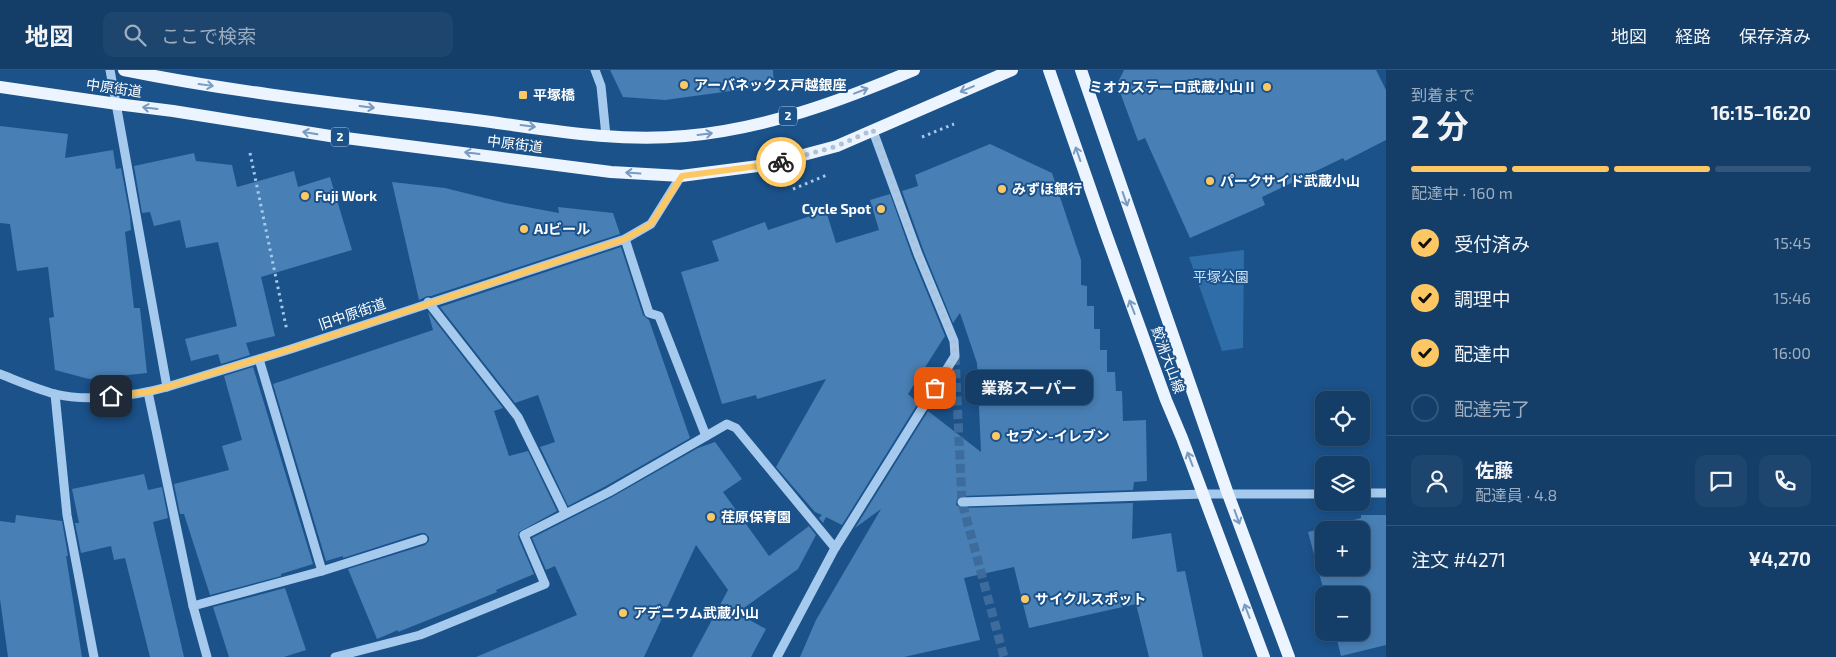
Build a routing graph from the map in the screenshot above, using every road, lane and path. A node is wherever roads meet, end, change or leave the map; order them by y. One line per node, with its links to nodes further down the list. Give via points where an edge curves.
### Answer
1 (110, 70): 9 (street)
2 (124, 70): 12 (main road, 中原街道 / 2, one-way to 12, via 180,82)
3 (595, 70): 12 (street, via 601,86)
4 (1012, 70): 11 (main road, 中原街道 / 2, one-way to 11)
5 (1049, 70): 29 (main road, 鮫洲大山線, one-way to 5, via 1126,292)
6 (1081, 70): 30 (main road, 鮫洲大山線, one-way to 30)
7 (907, 71): 12 (main road, 中原街道 / 2, one-way to 7, via 632,139 686,136 773,121 858,93)
8 (0, 86): 9 (main road, 中原街道 / 2)
9 (117, 104): 16 (main road, 中原街道 / 2, one-way to 9, via 611,172); 23 (street)
10 (954, 124): 13 (path)
11 (873, 130): 16 (main road, 中原街道 / 2, via 837,146 783,161); 35 (street, via 954,341 955,356)
12 (606, 136)
13 (922, 137)
14 (250, 153): 20 (path)
15 (827, 175): 17 (path)
16 (682, 176): 18 (street, 旧中原街道, via 651,224)
17 (793, 189)
18 (625, 239): 19 (street, 旧中原街道); 26 (street, via 649,312 659,316)
19 (428, 302): 20 (street, 旧中原街道); 33 (street, via 518,416)
20 (291, 349): 21 (street, 旧中原街道)
21 (259, 359): 23 (street, 旧中原街道); 36 (street)
22 (0, 374): 25 (street, 旧中原街道)
23 (167, 387): 24 (street, 旧中原街道)
24 (148, 392): 25 (street, 旧中原街道, via 82,399); 37 (street)
25 (55, 394): 38 (street, via 67,515)
26 (706, 436): 33 (street, via 609,492); 35 (street, via 727,424 736,428)
27 (1370, 493): 28 (street)
28 (1386, 493)
29 (1203, 494): 30 (street); 32 (street); 42 (main road, 鮫洲大山線, one-way to 29)
30 (1228, 494): 31 (street); 43 (main road, 鮫洲大山線, one-way to 43)
31 (1315, 494)
32 (962, 502)
33 (565, 513): 40 (street, via 524,535 545,584 420,635)
34 (423, 539): 36 (street)
35 (835, 548): 41 (street)
36 (322, 571): 37 (street)
37 (193, 606): 39 (street)
38 (94, 657)
39 (207, 657)
40 (335, 657)
41 (778, 657)
42 (1264, 657)
43 (1289, 657)

